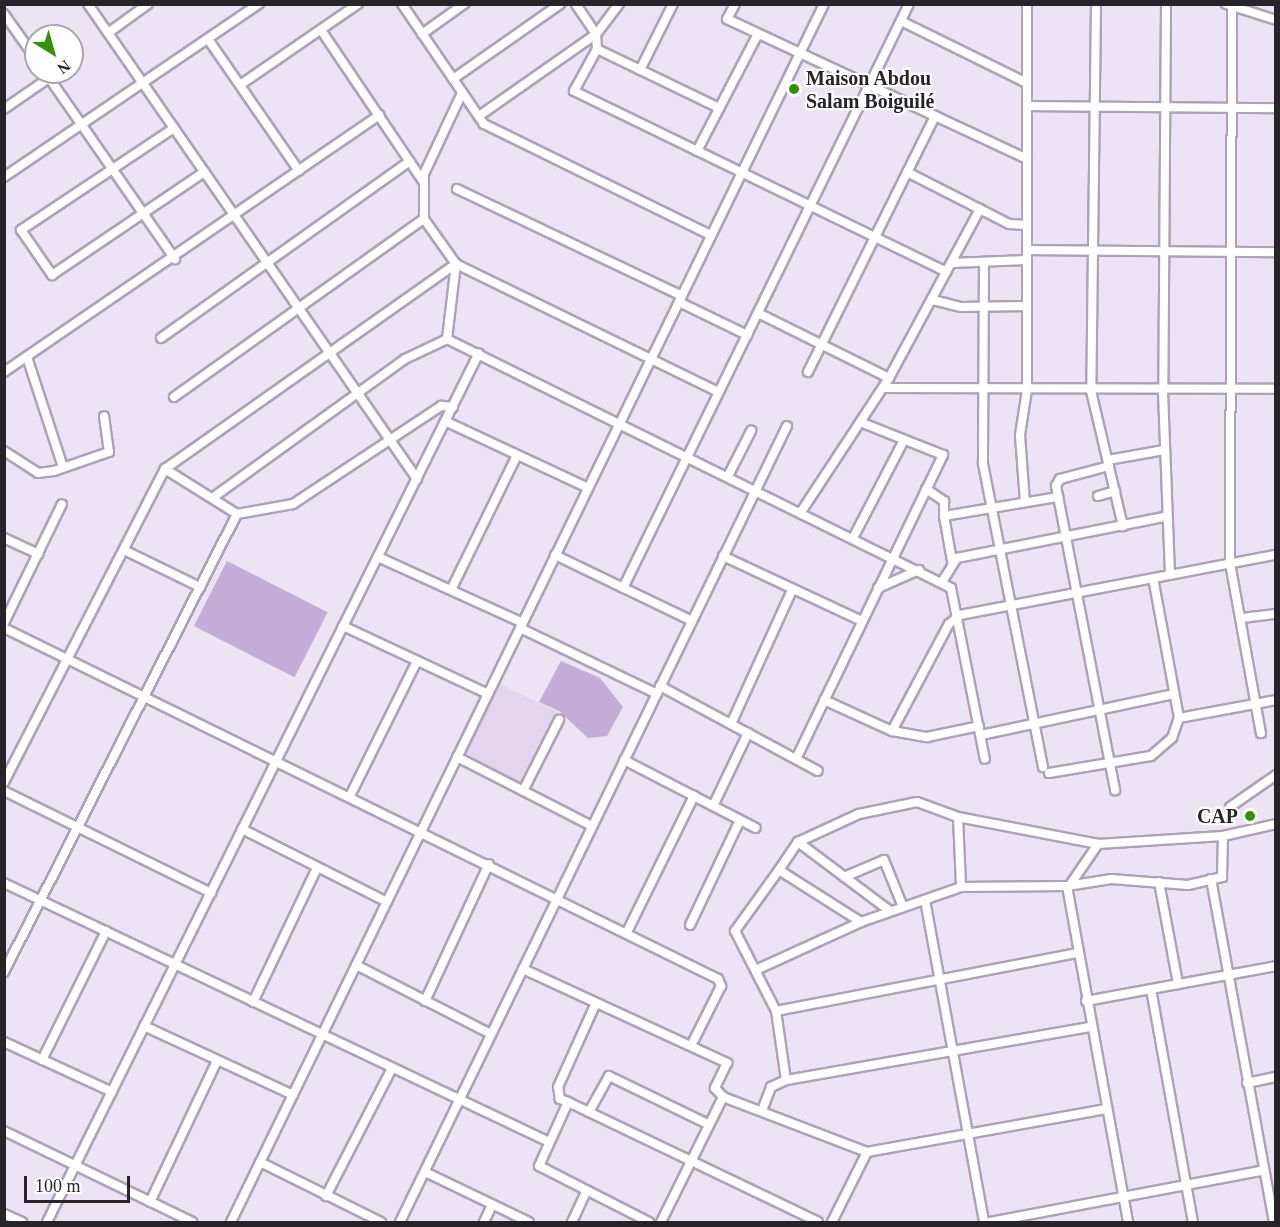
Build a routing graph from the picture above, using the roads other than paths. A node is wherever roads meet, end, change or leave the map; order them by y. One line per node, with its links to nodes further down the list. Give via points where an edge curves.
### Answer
1 (88, 4): 23 (street)
2 (148, 4): 23 (street)
3 (259, 4): 27 (street)
4 (358, 4): 22 (street)
5 (402, 4): 24 (street)
6 (464, 4): 24 (street)
7 (560, 4): 32 (street)
8 (576, 4): 25 (street)
9 (619, 4): 25 (street)
10 (673, 4): 31 (street)
11 (735, 4): 26 (street, via 727,20)
12 (824, 4): 30 (street)
13 (909, 4): 20 (street)
14 (1027, 4): 34 (street)
15 (1096, 4): 41 (street)
16 (1166, 4): 42 (street)
17 (1229, 5): 19 (street); 44 (street)
18 (4, 14): 21 (street)
19 (1275, 20)
20 (901, 21): 34 (street); 38 (street)
21 (8, 25): 28 (street)
22 (321, 30): 37 (street); 47 (street)
23 (108, 33): 33 (street)
24 (422, 34): 32 (street)
25 (596, 34): 29 (street); 48 (street)
26 (758, 34): 30 (street); 43 (street)
27 (208, 39): 33 (street); 37 (street)
28 (24, 44)
29 (597, 49): 31 (street); 52 (street, via 574,91)
30 (800, 53): 38 (street); 59 (street)
31 (640, 70): 43 (street)
32 (453, 79): 39 (street)
33 (143, 83): 50 (street); 51 (street)
34 (1027, 83): 40 (street)
35 (36, 84): 46 (street)
36 (53, 84): 50 (street)
37 (240, 85): 56 (street)
38 (869, 86): 49 (street); 63 (street)
39 (462, 93): 48 (street); 61 (street)
40 (1027, 105): 41 (street); 53 (street)
41 (1095, 106): 42 (street); 72 (street)
42 (1163, 107): 44 (street); 73 (street)
43 (719, 108): 52 (street)
44 (1232, 108): 45 (street); 74 (street)
45 (1275, 108)
46 (4, 109)
47 (379, 116): 54 (street); 56 (street)
48 (479, 116): 69 (street, via 484,124)
49 (934, 116): 53 (street); 57 (street)
50 (81, 125): 55 (street); 60 (street)
51 (174, 128): 55 (street); 58 (street)
52 (697, 151): 59 (street)
53 (1027, 159): 68 (street)
54 (410, 161): 61 (street); 78 (street)
55 (112, 169): 65 (street); 65 (street, via 21,230 52,275)
56 (299, 171): 66 (street)
57 (907, 171): 64 (street); 70 (street)
58 (204, 172): 65 (street); 66 (street)
59 (742, 172): 63 (street); 69 (street)
60 (4, 177)
61 (424, 181): 67 (street)
62 (456, 189): 83 (street)
63 (810, 206): 70 (street); 88 (street)
64 (980, 209): 68 (street, via 1009,224); 80 (street)
65 (143, 213): 76 (street)
66 (235, 216): 76 (street); 78 (street)
67 (424, 219): 81 (street); 87 (street)
68 (1027, 225): 71 (street)
69 (711, 235): 83 (street)
70 (875, 237): 82 (street); 92 (street)
71 (1027, 250): 72 (street); 77 (street)
72 (1092, 250): 73 (street); 105 (street)
73 (1163, 251): 74 (street); 107 (street)
74 (1231, 252): 75 (street); 103 (street)
75 (1275, 252)
76 (175, 259): 95 (street)
77 (1027, 260): 79 (street); 85 (street)
78 (266, 261): 87 (street); 90 (street)
79 (984, 262): 80 (street); 86 (street)
80 (951, 263): 82 (street)
81 (456, 264): 91 (street); 93 (street); 96 (street)
82 (946, 272): 84 (street)
83 (680, 299): 89 (street); 96 (street)
84 (933, 300): 86 (street); 99 (street)
85 (1027, 306): 86 (street); 104 (street)
86 (985, 308): 102 (street)
87 (299, 309): 93 (street); 109 (street)
88 (758, 313): 89 (street); 92 (street)
89 (747, 335): 106 (street)
90 (161, 338)
91 (447, 339): 94 (street); 108 (street, via 405,359)
92 (822, 344): 98 (street); 99 (street)
93 (329, 353): 108 (street); 125 (street)
94 (479, 353): 110 (street); 114 (street)
95 (27, 357): 97 (street); 124 (street)
96 (651, 359): 106 (street); 114 (street)
97 (4, 372)
98 (808, 372)
99 (889, 378): 100 (street)
100 (884, 388): 102 (street); 113 (street)
101 (1275, 388): 103 (street)
102 (983, 389): 104 (street); 137 (street, via 983,464)
103 (1231, 389): 107 (street); 155 (street)
104 (1027, 390): 105 (street); 135 (street, via 1020,435)
105 (1091, 391): 107 (street); 123 (street)
106 (719, 392): 122 (street)
107 (1162, 392): 119 (street)
108 (358, 394): 118 (street); 132 (street)
109 (174, 397)
110 (453, 407): 112 (street); 118 (street, via 441,406)
111 (104, 416): 124 (street, via 109,452)
112 (446, 421): 121 (street); 127 (street)
113 (860, 422): 117 (street); 138 (street)
114 (620, 423): 122 (street); 128 (street)
115 (787, 426): 130 (street)
116 (751, 431): 126 (street)
117 (904, 440): 129 (street, via 943,455); 145 (street)
118 (390, 441): 127 (street); 139 (street, via 293,504)
119 (1164, 450): 123 (street); 141 (street)
120 (5, 451): 124 (street, via 38,473)
121 (517, 455): 128 (street); 163 (street)
122 (688, 456): 126 (street); 161 (street)
123 (1108, 463): 131 (street); 134 (street, via 1060,479)
124 (63, 467)
125 (165, 470): 132 (street); 146 (street)
126 (728, 476): 130 (street)
127 (417, 479): 152 (street)
128 (588, 488): 149 (street)
129 (926, 489): 140 (street, via 944,501); 153 (street)
130 (756, 490): 138 (street); 151 (street)
131 (1115, 491): 133 (street); 142 (street)
132 (215, 496): 139 (street)
133 (1098, 496)
134 (1058, 497): 135 (street); 143 (street)
135 (1025, 502): 137 (street)
136 (63, 504): 148 (street)
137 (993, 508): 140 (street); 147 (street)
138 (801, 512): 145 (street)
139 (237, 514): 160 (street)
140 (944, 516): 154 (street)
141 (1166, 518): 142 (street); 157 (street)
142 (1123, 526): 143 (street)
143 (1068, 537): 147 (street); 165 (street)
144 (4, 538): 148 (street)
145 (853, 538): 153 (street)
146 (124, 550): 160 (street); 176 (street)
147 (999, 550): 154 (street); 166 (street)
148 (38, 554): 172 (street)
149 (555, 555): 161 (street); 173 (street)
150 (1275, 555): 155 (street)
151 (723, 556): 164 (street); 170 (street)
152 (378, 557): 163 (street); 174 (street)
153 (893, 558): 156 (street); 162 (street)
154 (951, 561): 159 (street)
155 (1230, 563): 157 (street); 169 (street)
156 (919, 570): 159 (street); 162 (street)
157 (1170, 575): 158 (street)
158 (1153, 578): 165 (street); 180 (street)
159 (942, 582): 168 (street, via 955,593)
160 (200, 587): 181 (street)
161 (623, 588): 170 (street)
162 (878, 588): 171 (street)
163 (451, 590): 173 (street)
164 (792, 590): 171 (street); 188 (street)
165 (1078, 592): 166 (street); 185 (street)
166 (1010, 605): 168 (street); 189 (street)
167 (1275, 614): 169 (street)
168 (960, 615): 190 (street); 191 (street, via 949,624)
169 (1242, 618): 184 (street)
170 (692, 621): 178 (street)
171 (862, 621): 183 (street)
172 (4, 623)
173 (521, 625): 178 (street); 179 (street)
174 (343, 626): 177 (street); 199 (street)
175 (4, 628): 176 (street)
176 (67, 659): 181 (street); 203 (street)
177 (417, 661): 179 (street); 207 (street)
178 (658, 690): 188 (street); 198 (street)
179 (488, 694): 195 (street)
180 (1174, 694): 185 (street); 186 (street)
181 (144, 696): 199 (street); 215 (street)
182 (1275, 699): 184 (street)
183 (824, 700): 191 (street); 196 (street)
184 (1259, 702): 186 (street); 193 (street)
185 (1100, 710): 189 (street); 200 (street)
186 (1179, 718): 200 (street, via 1164,748 1151,756)
187 (558, 720): 206 (street)
188 (731, 724): 192 (street)
189 (1034, 724): 194 (street); 200 (street, via 1046,770)
190 (979, 726): 191 (street, via 927,737); 194 (street)
191 (892, 731)
192 (748, 733): 196 (street); 209 (street)
193 (1261, 733)
194 (981, 735): 197 (street)
195 (457, 758): 206 (street); 218 (street)
196 (796, 759): 201 (street)
197 (985, 759)
198 (624, 760): 208 (street); 214 (street)
199 (276, 761): 207 (street); 217 (street)
200 (1111, 764): 204 (street)
201 (818, 771)
202 (1275, 775): 210 (street)
203 (4, 782)
204 (1116, 789)
205 (4, 791): 215 (street)
206 (523, 791): 214 (street)
207 (350, 796): 218 (street)
208 (694, 796): 209 (street); 241 (street)
209 (713, 806): 212 (street)
210 (1230, 807)
211 (958, 817): 220 (street, via 917,802 859,814); 221 (street); 230 (street)
212 (740, 820): 216 (street); 239 (street)
213 (1275, 824): 219 (street)
214 (592, 826): 232 (street)
215 (78, 828): 231 (street); 234 (street)
216 (756, 828)
217 (242, 829): 223 (street); 231 (street)
218 (421, 831): 222 (street); 235 (street)
219 (1223, 836): 221 (street); 226 (street, via 1224,874)
220 (798, 842): 224 (street); 225 (street)
221 (1098, 844): 229 (street)
222 (489, 864): 232 (street); 253 (street)
223 (317, 868): 235 (street); 255 (street)
224 (779, 870): 238 (street); 247 (street, via 735,931)
225 (844, 877): 236 (street, via 884,860); 237 (street)
226 (1211, 879): 227 (street, via 1188,885); 249 (street)
227 (1159, 882): 229 (street, via 1111,879); 251 (street)
228 (4, 883): 234 (street)
229 (1069, 885): 230 (street); 242 (street)
230 (961, 888): 233 (street)
231 (211, 893): 243 (street)
232 (558, 898): 241 (street); 246 (street)
233 (925, 900): 236 (street); 250 (street)
234 (41, 901): 240 (street); 248 (street)
235 (387, 902): 244 (street)
236 (903, 907): 237 (street)
237 (890, 911): 238 (street)
238 (861, 922): 247 (street)
239 (690, 925)
240 (105, 931): 243 (street); 265 (street)
241 (627, 932): 263 (street, via 718,980 721,986)
242 (1076, 953): 250 (street); 254 (street)
243 (175, 964): 255 (street); 258 (street)
244 (356, 964): 253 (street); 260 (street)
245 (1275, 966): 249 (street)
246 (523, 969): 256 (street); 261 (street)
247 (758, 969): 257 (street)
248 (4, 972)
249 (1227, 975): 251 (street); 270 (street)
250 (939, 979): 257 (street); 264 (street)
251 (1178, 984): 252 (street)
252 (1151, 989): 254 (street); 289 (street)
253 (425, 1001): 261 (street)
254 (1086, 1001): 259 (street)
255 (253, 1002): 260 (street)
256 (596, 1003): 263 (street); 275 (street, via 558,1087 560,1099)
257 (776, 1011): 269 (street)
258 (144, 1026): 266 (street); 271 (street)
259 (1091, 1027): 264 (street); 277 (street)
260 (322, 1034): 267 (street); 272 (street)
261 (491, 1034): 274 (street)
262 (4, 1042): 265 (street)
263 (691, 1046): 273 (street, via 727,1063 715,1088)
264 (952, 1051): 269 (street); 281 (street)
265 (42, 1060): 271 (street)
266 (217, 1061): 272 (street); 293 (street)
267 (392, 1068): 274 (street); 291 (street)
268 (1275, 1077): 270 (street)
269 (786, 1080): 276 (street, via 771,1087)
270 (1247, 1083): 287 (street)
271 (112, 1092): 286 (street)
272 (293, 1095): 285 (street)
273 (723, 1097): 276 (street); 279 (street)
274 (460, 1100): 282 (street); 288 (street)
275 (568, 1102): 278 (street); 282 (street)
276 (763, 1108): 283 (street)
277 (1106, 1109): 281 (street); 292 (street)
278 (589, 1112): 279 (street, via 609,1076); 284 (street)
279 (708, 1125): 284 (street)
280 (4, 1131): 286 (street)
281 (968, 1134): 283 (street); 310 (street)
282 (547, 1141): 290 (street, via 539,1166)
283 (867, 1152): 309 (street)
284 (693, 1158): 307 (street); 308 (street)
285 (260, 1162): 291 (street); 300 (street)
286 (75, 1165): 293 (street); 298 (street)
287 (1264, 1170): 289 (street); 315 (street)
288 (424, 1172): 294 (street); 302 (street)
289 (1187, 1186): 292 (street); 314 (street)
290 (586, 1192): 305 (street); 306 (street)
291 (326, 1196): 301 (street)
292 (1124, 1199): 295 (street); 313 (street)
293 (150, 1202): 299 (street)
294 (492, 1205): 303 (street); 304 (street)
295 (1062, 1211): 311 (street); 312 (street)
296 (4, 1214): 297 (street)
297 (22, 1222)
298 (47, 1222)
299 (192, 1222)
300 (231, 1222)
301 (381, 1222)
302 (400, 1222)
303 (484, 1222)
304 (529, 1222)
305 (572, 1222)
306 (649, 1222)
307 (661, 1222)
308 (818, 1222)
309 (832, 1222)
310 (984, 1222)
311 (990, 1222)
312 (1064, 1222)
313 (1128, 1222)
314 (1193, 1222)
315 (1274, 1222)

